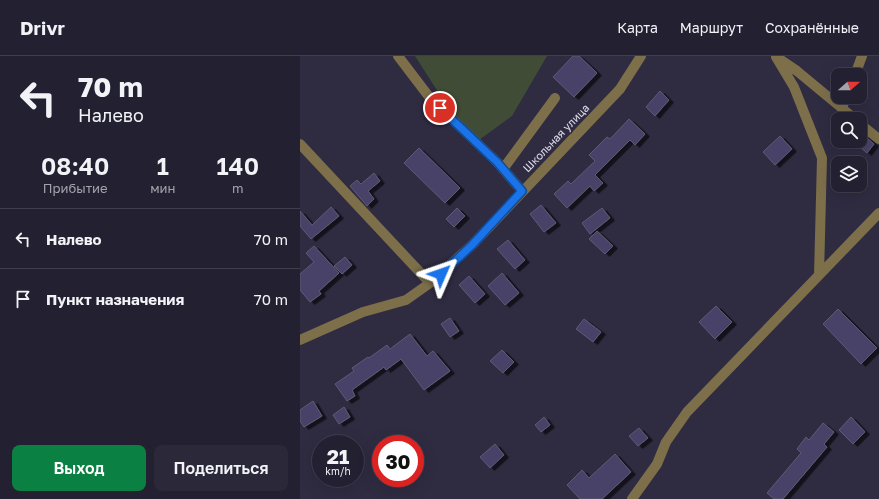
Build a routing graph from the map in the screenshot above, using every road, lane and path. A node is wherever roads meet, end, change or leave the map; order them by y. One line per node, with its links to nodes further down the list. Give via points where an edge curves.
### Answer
1 (398, 56): 13 (street, via 430,98)
2 (641, 56): 14 (street, Школьная улица, via 620,89)
3 (775, 56): 8 (street); 16 (street, via 794,87 822,158)
4 (862, 56): 5 (street)
5 (858, 68)
6 (554, 98): 13 (street)
7 (843, 104): 8 (street)
8 (842, 108): 9 (street)
9 (846, 112)
10 (867, 130): 11 (street)
11 (879, 139)
12 (300, 144): 17 (street)
13 (503, 169): 14 (street)
14 (522, 191): 17 (street, Школьная улица, via 472,245)
15 (879, 213): 16 (street)
16 (819, 275): 19 (street, via 687,412 666,442 657,464)
17 (430, 283): 18 (street, Школьная улица, via 406,300 363,312)
18 (300, 340)
19 (632, 499)

